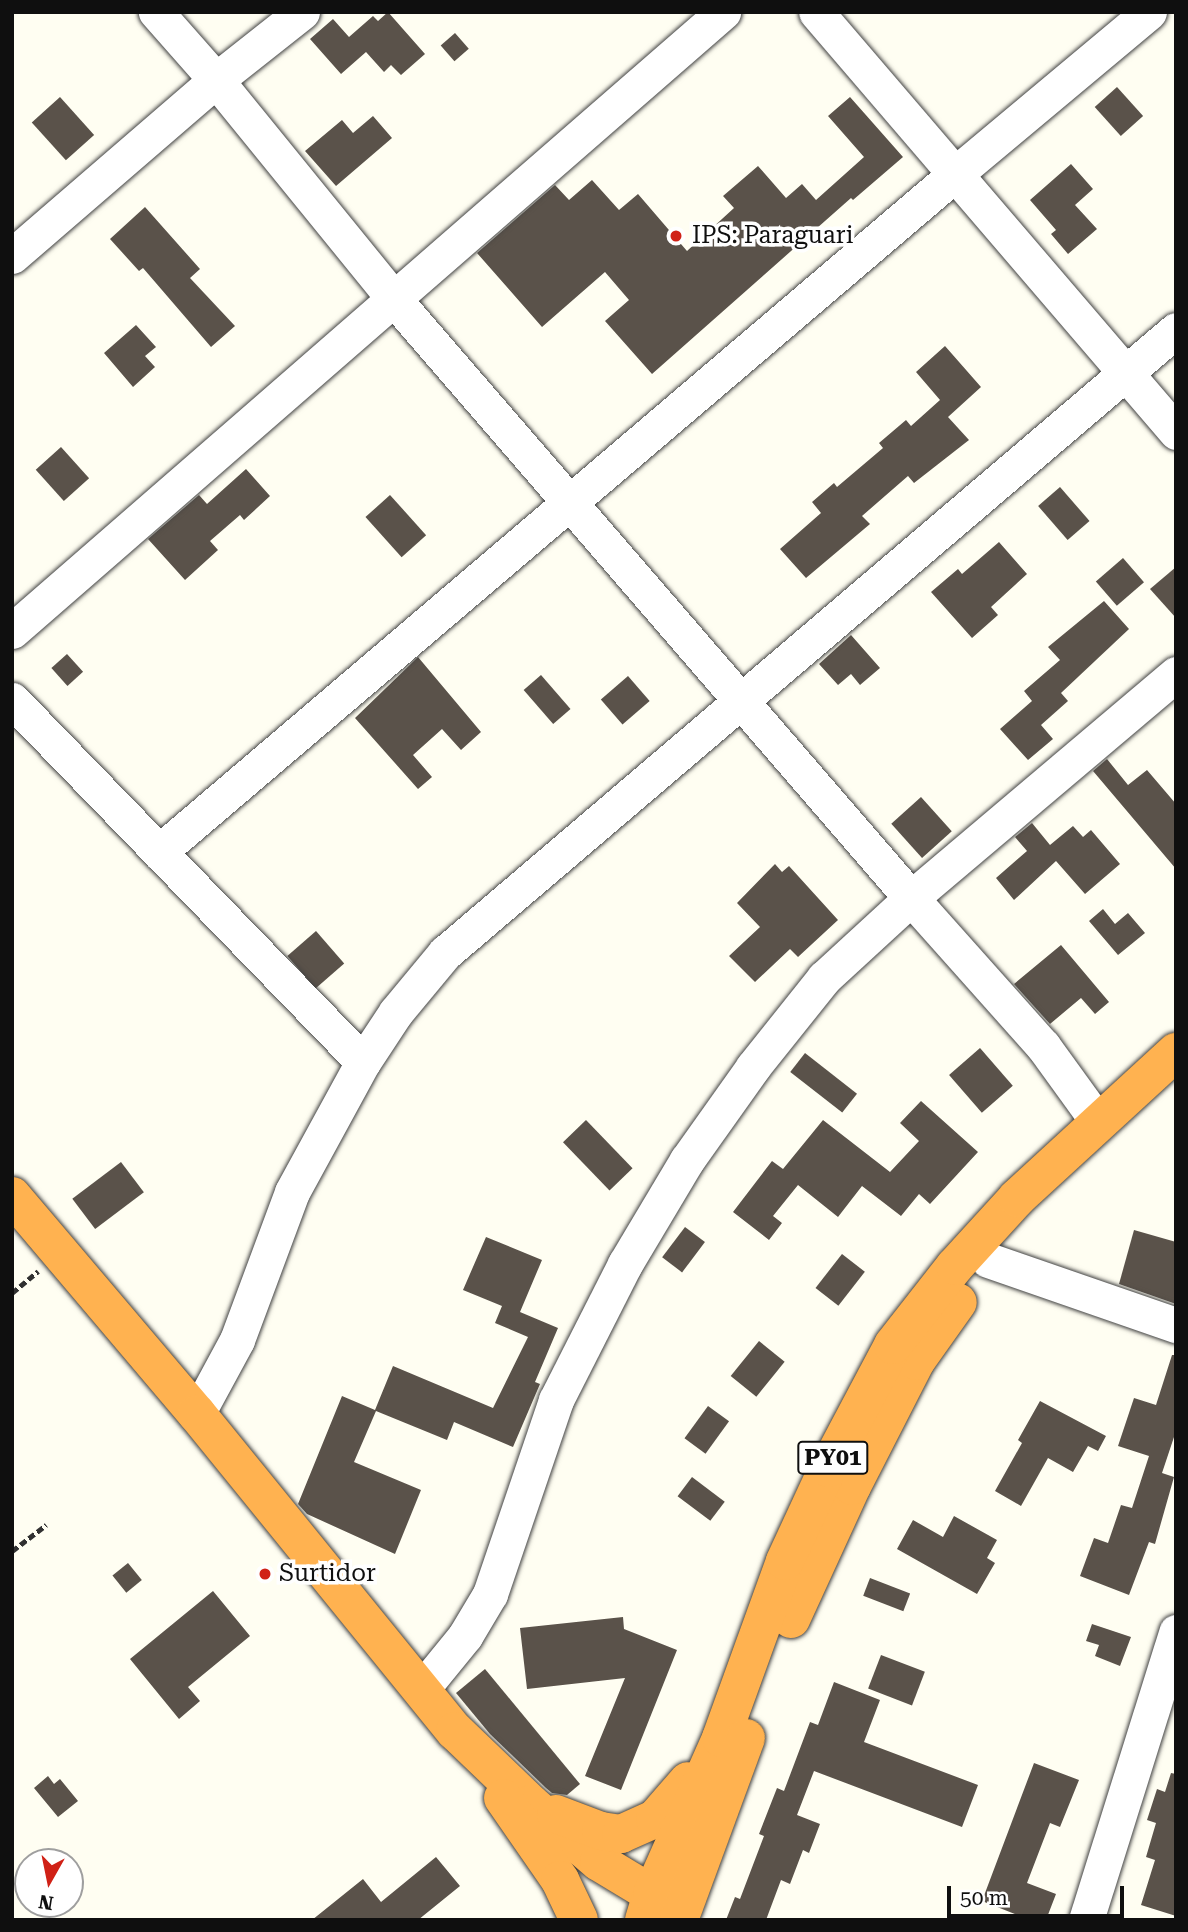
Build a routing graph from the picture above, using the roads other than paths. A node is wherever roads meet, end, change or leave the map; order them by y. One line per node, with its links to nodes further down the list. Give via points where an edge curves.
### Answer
1 (156, 12): 6 (street)
2 (303, 12): 6 (street)
3 (723, 12): 9 (street)
4 (816, 12): 7 (street)
5 (1149, 12): 7 (street)
6 (216, 80): 8 (street); 9 (street)
7 (955, 174): 11 (street); 13 (street)
8 (12, 256)
9 (393, 298): 13 (street); 14 (street)
10 (1176, 330): 11 (street)
11 (1125, 373): 12 (street); 16 (street)
12 (1176, 432)
13 (569, 500): 16 (street); 18 (street)
14 (12, 631)
15 (1176, 674): 19 (street)
16 (742, 699): 19 (street); 21 (street, via 444,953)
17 (12, 700): 18 (street)
18 (159, 852): 21 (street)
19 (911, 898): 22 (street, via 1043,1046); 28 (street, via 824,978 687,1160 625,1264 556,1400 490,1594 465,1636)
20 (1175, 1058): 22 (highway, PY01); 24 (highway, PY01, via 1059,1178)
21 (363, 1062): 26 (street, via 292,1192 237,1340)
22 (1098, 1122): 30 (highway, PY01, via 1017,1198 955,1266 893,1345 785,1561)
23 (12, 1196): 26 (highway)
24 (988, 1260): 25 (street); 32 (highway, PY01, via 916,1362 822,1548 773,1662)
25 (1176, 1325)
26 (197, 1414): 28 (highway)
27 (1176, 1632): 36 (street)
28 (421, 1690): 29 (highway)
29 (455, 1731): 31 (highway); 34 (highway, via 560,1880)
30 (721, 1738): 31 (highway, via 670,1805 655,1819 621,1835); 33 (highway, PY01)
31 (531, 1804): 33 (highway)
32 (714, 1828): 33 (highway); 35 (highway, PY01)
33 (648, 1911)
34 (579, 1920)
35 (679, 1920)
36 (1086, 1920)

